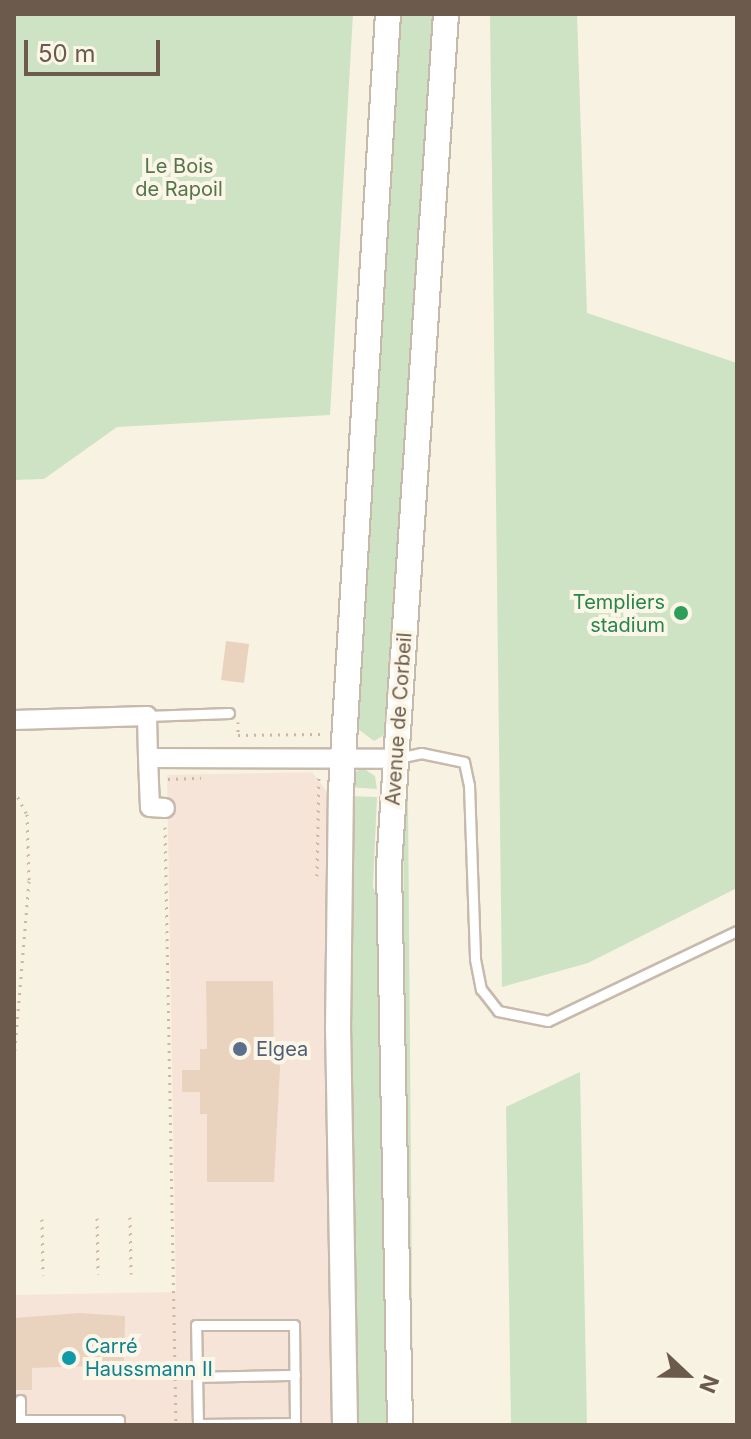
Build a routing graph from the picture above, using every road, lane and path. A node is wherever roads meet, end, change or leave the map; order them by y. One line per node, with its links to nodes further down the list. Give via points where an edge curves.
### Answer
1 (388, 14): 7 (main road)
2 (446, 14): 9 (main road, Avenue de Corbeil)
3 (229, 713): 4 (lane); 6 (path, via 238,714 238,735)
4 (147, 716): 5 (street); 8 (street)
5 (14, 720)
6 (322, 734)
7 (343, 755): 8 (street); 9 (street); 28 (main road, via 338,1030)
8 (156, 758): 11 (path); 11 (street, via 150,807)
9 (396, 759): 12 (lane, via 421,753 464,762 475,959 481,989 498,1011 548,1021); 29 (main road, Avenue de Corbeil, via 389,866)
10 (14, 790): 13 (path, via 27,814 29,881)
11 (165, 808): 27 (path)
12 (737, 931)
13 (14, 1061)
14 (130, 1217): 18 (path)
15 (97, 1218): 17 (path)
16 (42, 1219): 19 (path)
17 (98, 1274)
18 (131, 1274)
19 (43, 1275)
20 (295, 1375): 21 (lane); 21 (lane, via 294,1325 196,1325); 25 (lane)
21 (197, 1377): 24 (lane)
22 (20, 1400): 23 (lane)
23 (18, 1422): 26 (lane, via 119,1420)
24 (198, 1424): 25 (lane)
25 (295, 1424)
26 (119, 1425)
27 (176, 1425)
28 (345, 1425)
29 (400, 1425)

